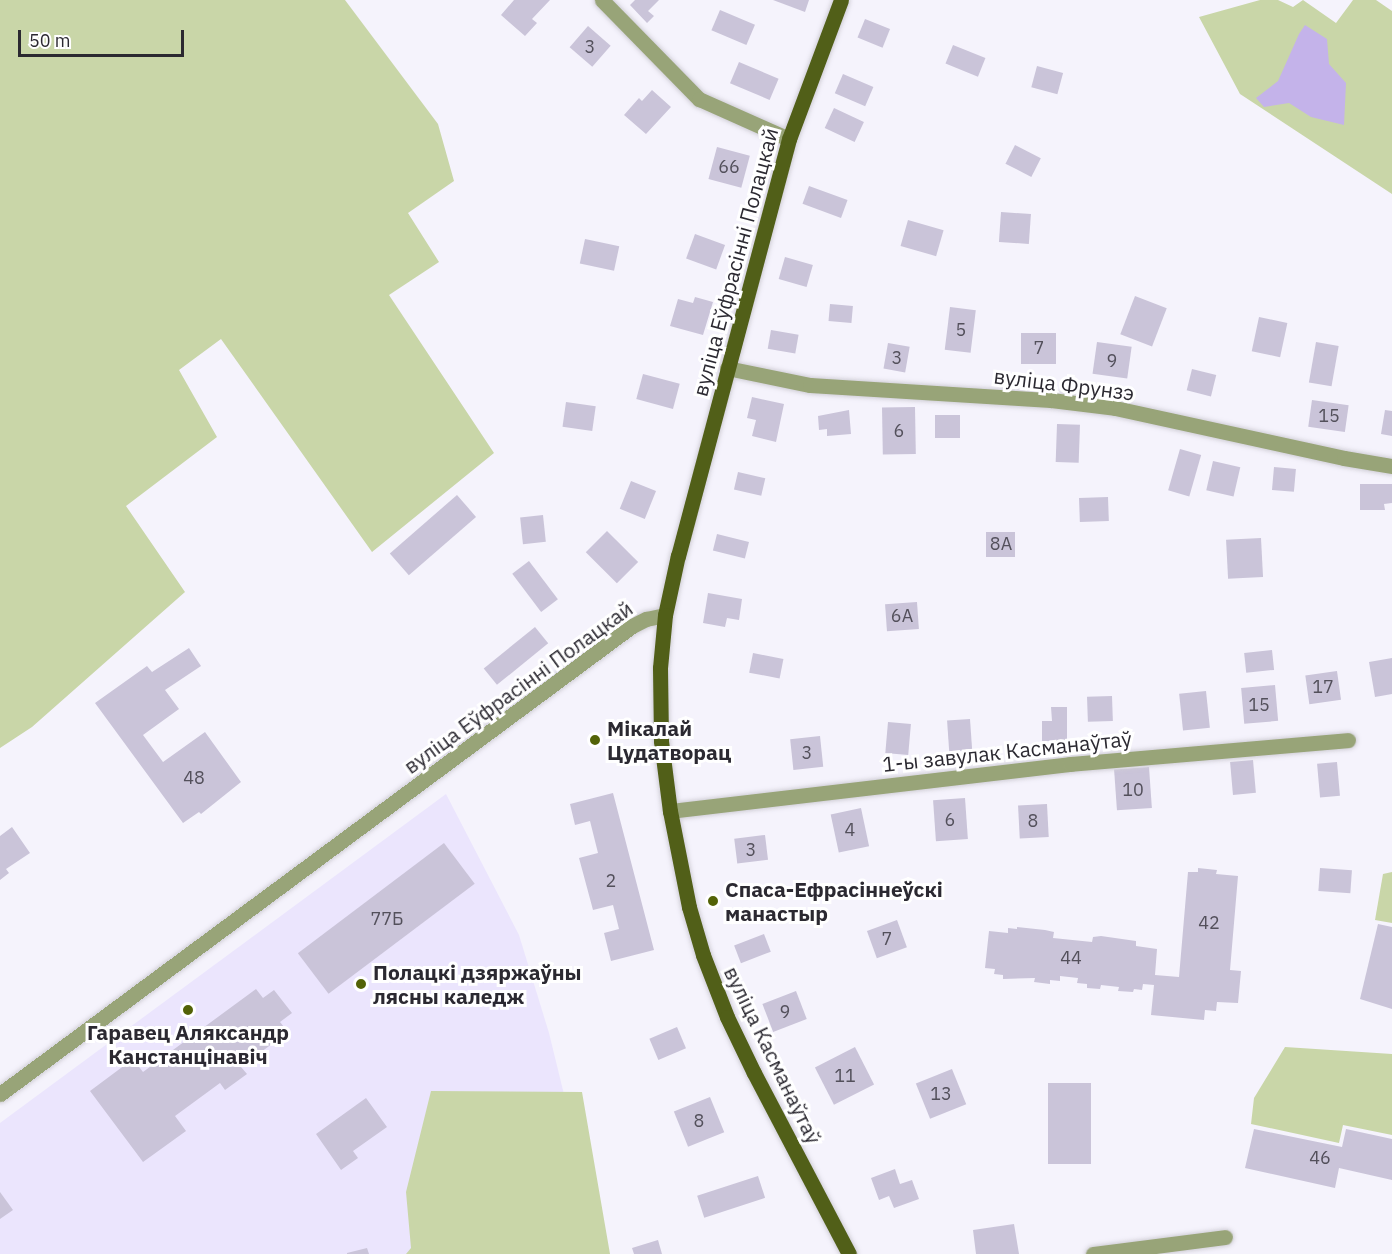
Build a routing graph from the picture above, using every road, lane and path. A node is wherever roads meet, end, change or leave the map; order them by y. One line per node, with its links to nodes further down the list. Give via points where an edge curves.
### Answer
1 (602, 0): 3 (street, via 699,99)
2 (841, 0): 3 (main road, вуліца Еўфрасінні Полацкай)
3 (789, 139): 4 (main road, вуліца Еўфрасінні Полацкай)
4 (728, 368): 5 (street, вуліца Фрунзэ, via 810,385 1051,399 1115,408); 6 (main road, вуліца Еўфрасінні Полацкай)
5 (1392, 466)
6 (665, 615): 8 (main road, вуліца Касманаўтаў, via 660,668 662,741); 9 (street, вуліца Еўфрасінні Полацкай, via 632,626)
7 (1348, 740): 8 (street, 1-ы завулак Касманаўтаў, via 1070,764)
8 (670, 811): 11 (main road, вуліца Касманаўтаў, via 689,907 727,1017)
9 (0, 1094)
10 (1224, 1237): 12 (street)
11 (849, 1254)
12 (1093, 1254)

